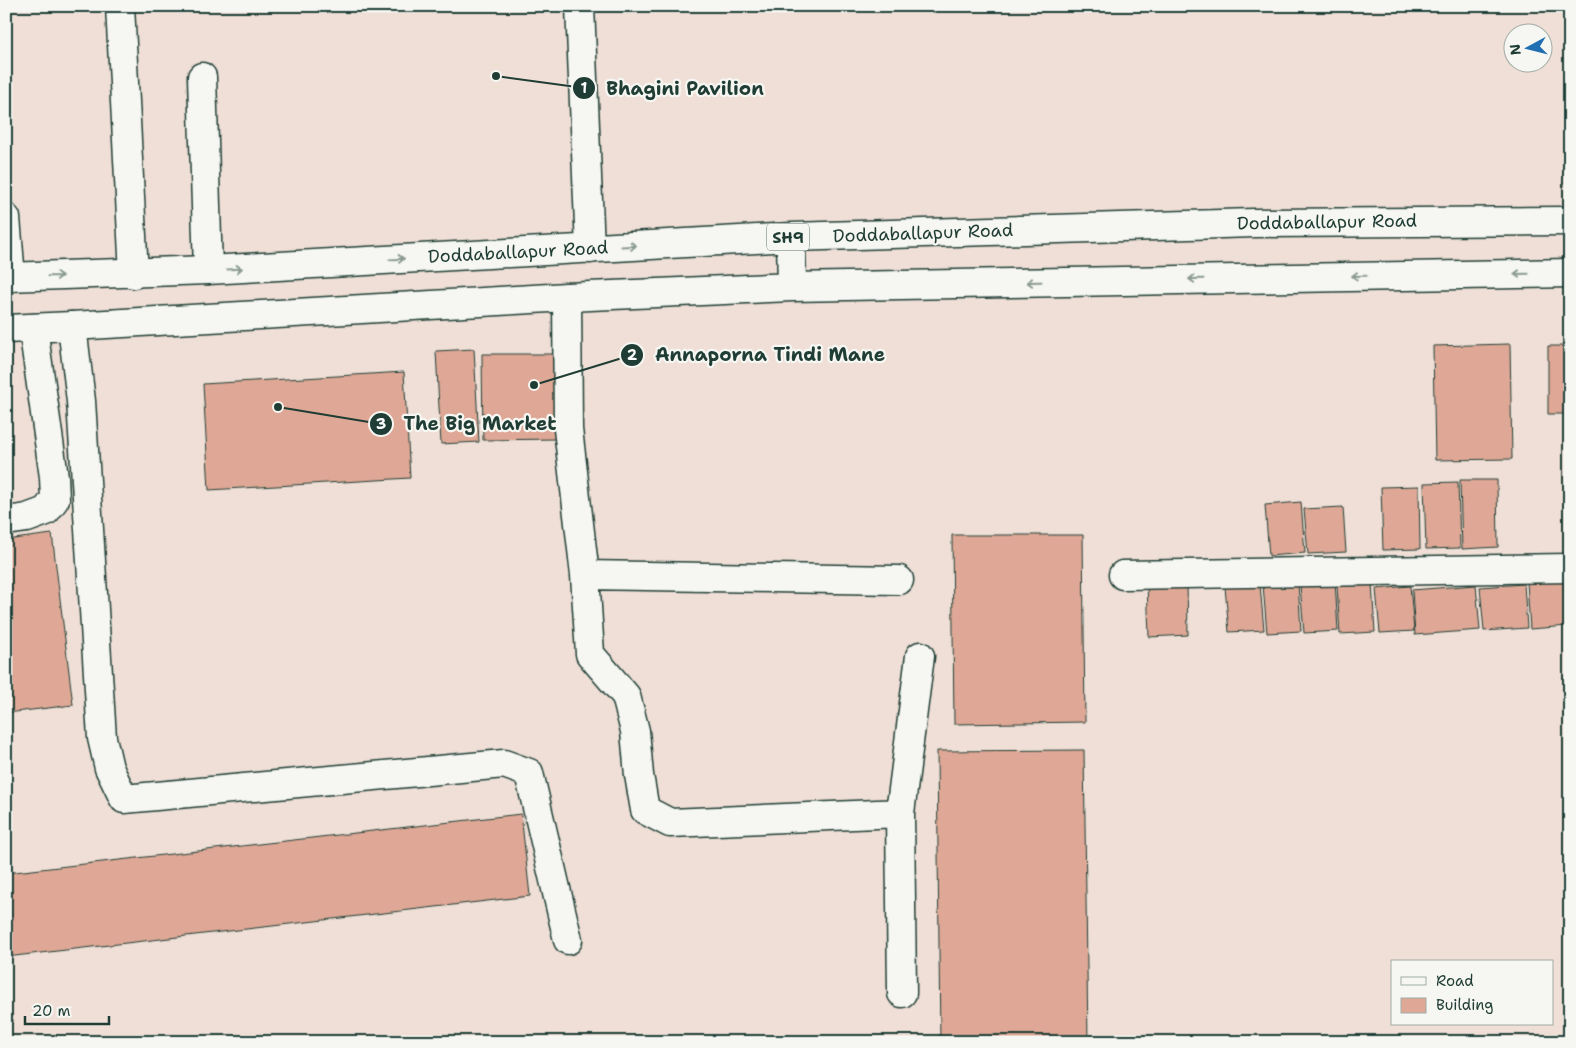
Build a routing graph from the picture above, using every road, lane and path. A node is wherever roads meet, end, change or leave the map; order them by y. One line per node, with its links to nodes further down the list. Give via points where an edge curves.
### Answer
1 (120, 6): 10 (main road)
2 (580, 6): 7 (main road)
3 (202, 77): 8 (main road)
4 (6, 218): 11 (main road)
5 (1570, 221): 6 (main road, Doddaballapur Road / SH9, via 1254,223)
6 (791, 237): 7 (main road, Doddaballapur Road / SH9, one-way to 6); 12 (main road)
7 (590, 249): 8 (main road, Doddaballapur Road / SH9, one-way to 7)
8 (208, 270): 10 (main road, Doddaballapur Road / SH9)
9 (1570, 273): 12 (main road, one-way to 12)
10 (134, 274): 11 (main road, Doddaballapur Road / SH9, one-way to 10)
11 (8, 277)
12 (792, 287): 13 (main road)
13 (567, 297): 14 (main road); 19 (main road, via 568,429)
14 (72, 326): 15 (main road); 24 (main road, via 81,401 102,738 109,768 124,799 504,764 529,773)
15 (33, 328): 16 (main road); 17 (main road, via 55,499 46,511)
16 (6, 329)
17 (6, 521)
18 (1570, 568): 20 (main road)
19 (585, 575): 21 (main road); 23 (main road, via 590,654 626,696 635,731 638,775 645,810 670,822)
20 (1123, 575)
21 (899, 580)
22 (920, 656): 23 (main road)
23 (900, 813): 25 (main road)
24 (568, 940)
25 (902, 993)

